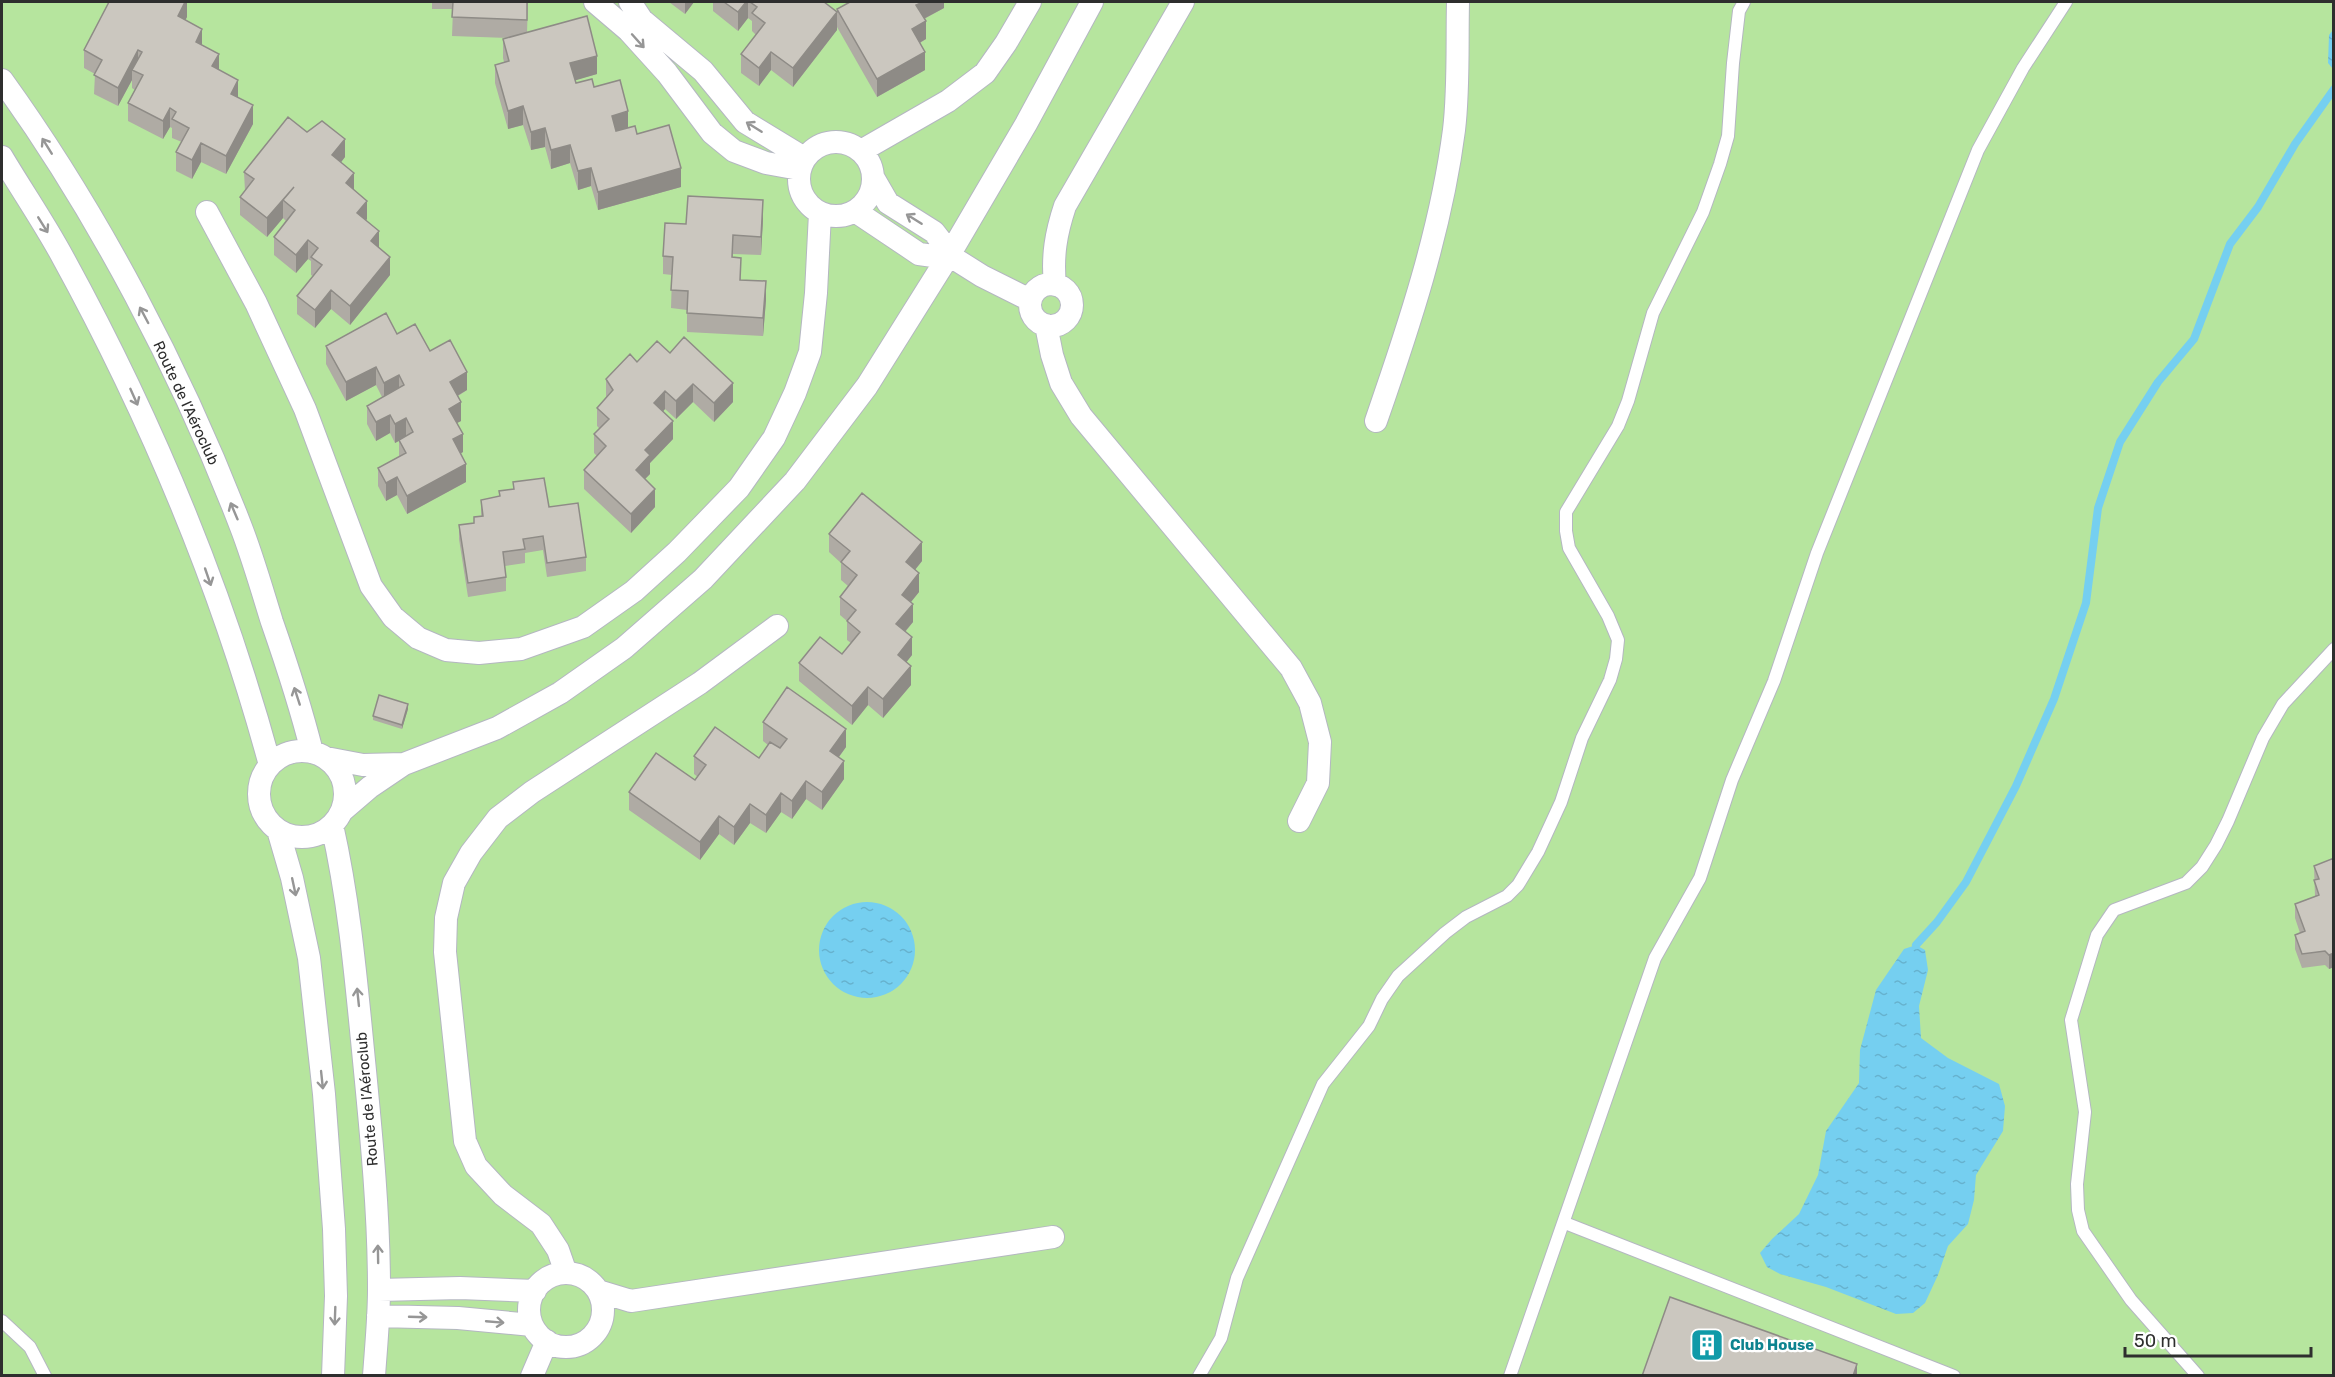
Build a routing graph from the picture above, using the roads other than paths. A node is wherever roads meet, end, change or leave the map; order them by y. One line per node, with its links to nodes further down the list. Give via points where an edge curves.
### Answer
1 (595, 2): 12 (street, one-way to 12, via 629,31 712,133 734,151 765,163)
2 (630, 2): 12 (street, one-way to 2, via 745,122 703,71 642,20)
3 (1030, 2): 10 (street, via 984,74 948,101)
4 (1092, 2): 17 (street)
5 (1183, 2): 18 (street, via 1065,206 1056,233)
6 (1458, 2): 21 (street, via 1454,128 1437,220 1411,319)
7 (1744, 2): 45 (lane, via 1739,11 1728,136 1720,164 1702,213 1653,313 1618,426 1566,512 1569,548 1608,616 1617,640 1610,680 1582,738 1561,802 1518,885 1507,896 1466,917 1398,976 1369,1026 1323,1084 1237,1278 1221,1338)
8 (2066, 2): 30 (lane, via 2023,68 1978,150 1817,553 1774,681 1732,780 1700,878 1655,957)
9 (2, 80): 24 (street, Route de l’Aéroclub, one-way to 9, via 241,528 164,352 100,232)
10 (861, 151): 12 (street, via 838,141 825,143 813,148); 13 (street, via 868,159)
11 (2, 157): 26 (street, one-way to 26, via 60,252 122,372 164,465 196,542)
12 (802, 164): 16 (street, via 798,180 804,200)
13 (873, 177): 14 (street, via 869,196); 17 (street, one-way to 13, via 934,232 888,203)
14 (855, 211): 16 (street, via 832,216); 17 (street, via 918,254)
15 (207, 212): 16 (street, via 256,303 305,409 371,586 393,617 418,638 446,650 479,653 521,649 583,627 634,591 739,488 774,438 810,352)
16 (820, 213)
17 (951, 256): 19 (street); 25 (street, via 867,386 824,443 703,579 624,648 560,693 497,728)
18 (1055, 285): 19 (street, via 1042,286); 20 (street, via 1070,296 1071,309 1059,324)
19 (1030, 300): 20 (street, via 1032,313)
20 (1046, 325): 28 (street, via 1061,383 1081,416 1291,668 1310,703 1320,742 1318,783)
21 (1376, 421)
22 (777, 626): 32 (street, via 700,683 498,818 454,883 446,918 445,952 465,1142 476,1166 503,1195 541,1224 558,1250)
23 (2334, 648): 48 (lane, via 2283,704 2263,738 2216,846 2202,867 2186,883 2114,910 2097,935 2071,1020 2085,1112 2077,1184 2083,1232 2131,1300)
24 (319, 755): 25 (street, via 363,765); 26 (street, via 289,753); 27 (street, via 341,776 345,788 345,800)
25 (404, 764): 27 (street, via 370,787)
26 (270, 765): 29 (street, via 260,785 260,807)
27 (337, 818): 29 (street, via 321,833 307,837); 33 (street, Route de l’Aéroclub, one-way to 27, via 367,1088)
28 (1299, 821)
29 (278, 831): 42 (street, one-way to 42, via 309,958 324,1094 334,1229)
30 (1565, 1223): 46 (lane); 47 (lane)
31 (1053, 1237): 36 (street)
32 (566, 1273): 34 (street, via 548,1277); 35 (street, via 585,1278)
33 (379, 1290): 34 (street); 37 (street, Route de l’Aéroclub)
34 (535, 1291): 40 (street, via 529,1313)
35 (598, 1291): 36 (street); 39 (street, via 603,1312)
36 (631, 1301): 39 (street)
37 (378, 1316): 40 (street, one-way to 40, via 458,1318); 43 (street, Route de l’Aéroclub)
38 (2, 1321): 41 (lane, via 30,1347)
39 (601, 1323): 40 (street, via 588,1340 578,1345 557,1345)
40 (540, 1333): 44 (street)
41 (45, 1376)
42 (333, 1376)
43 (374, 1376)
44 (532, 1376)
45 (1199, 1376)
46 (1510, 1376)
47 (1954, 1376)
48 (2199, 1376)

